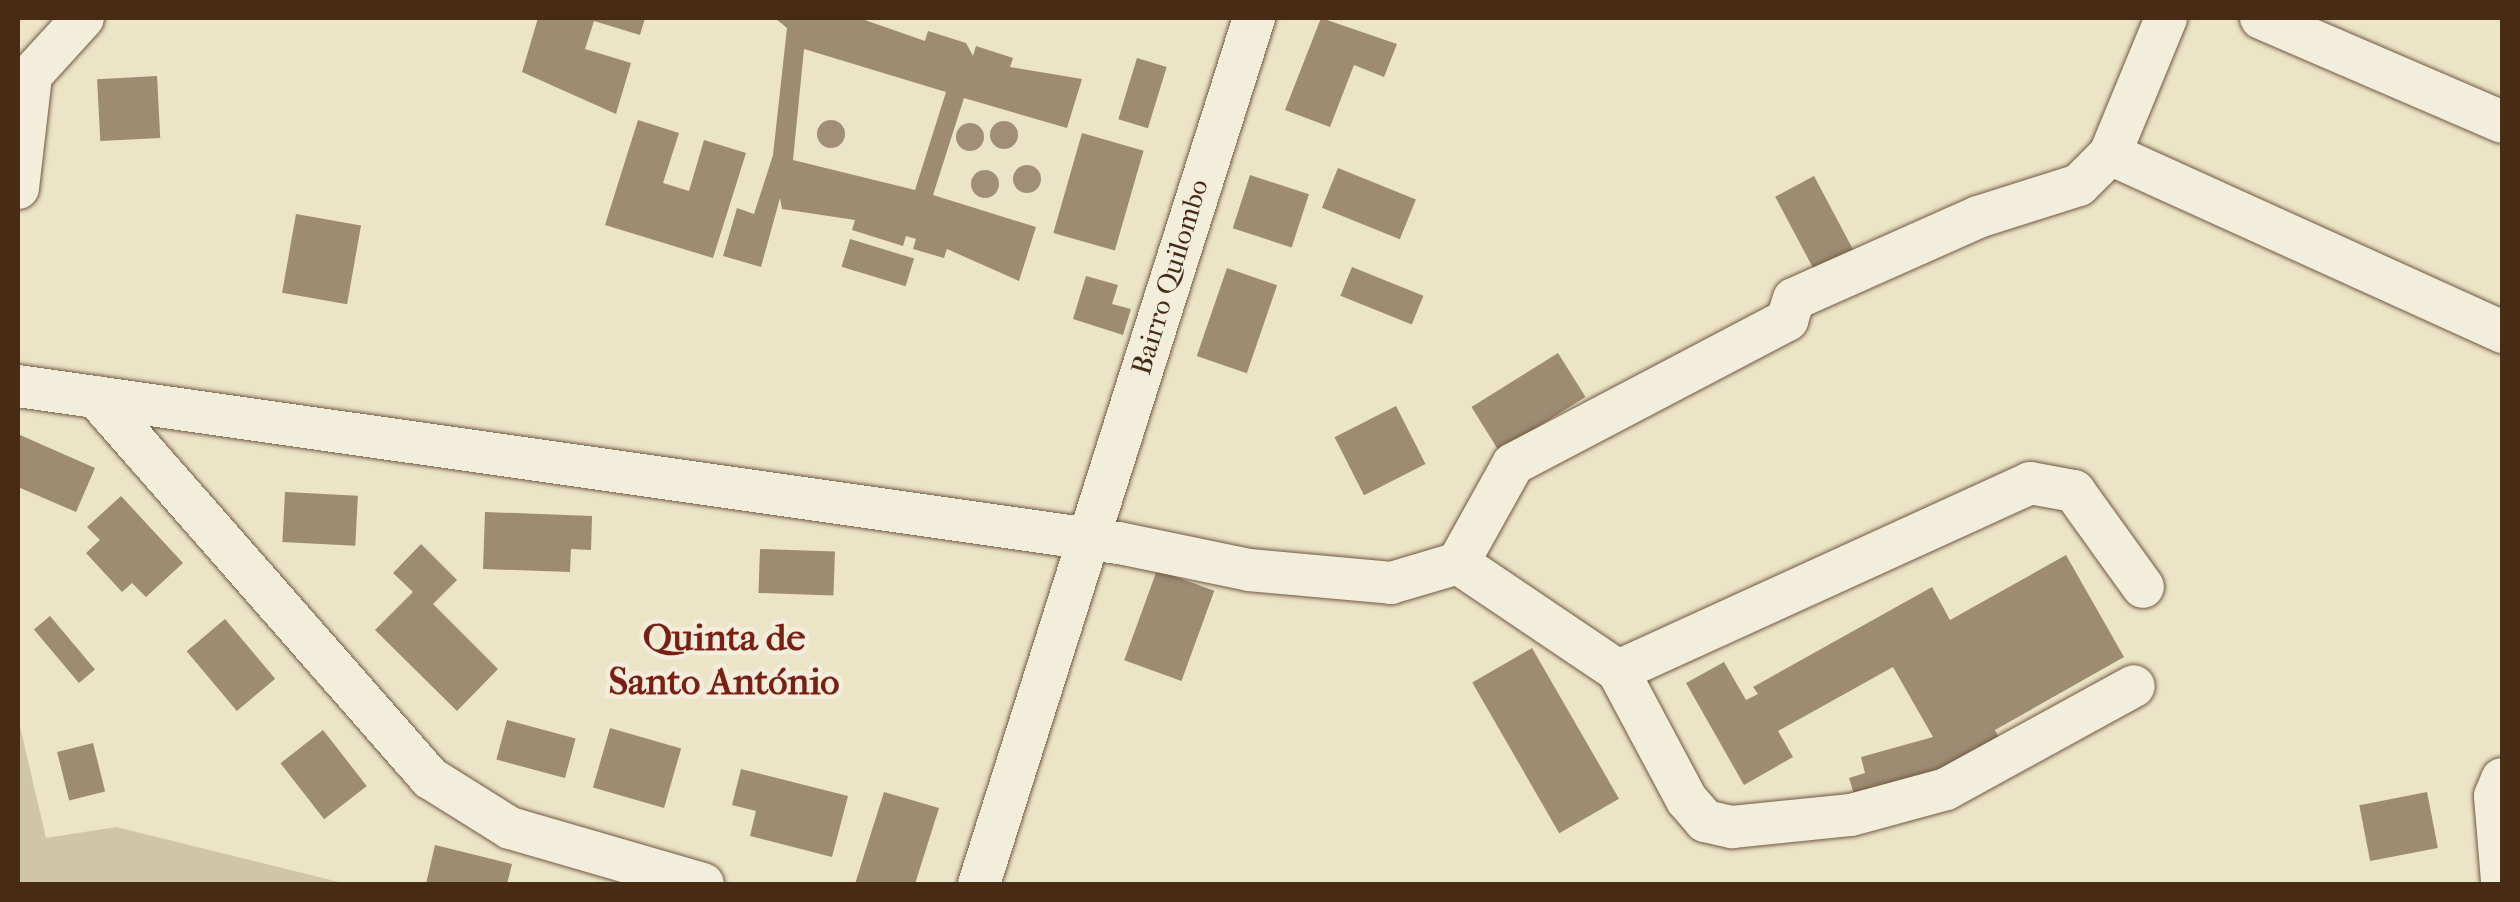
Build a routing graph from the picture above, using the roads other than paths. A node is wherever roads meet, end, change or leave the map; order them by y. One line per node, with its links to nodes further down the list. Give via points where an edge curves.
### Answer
1 (83, 18): 7 (street, via 31,75)
2 (1254, 18): 11 (street, Bairro Quilombo)
3 (2166, 18): 6 (street)
4 (2261, 18): 5 (street)
5 (2502, 122)
6 (2110, 154): 8 (street); 12 (street, via 2079,184 1978,216 1794,299 1788,320 1512,464)
7 (18, 188)
8 (2502, 332)
9 (18, 386): 10 (street)
10 (96, 397): 11 (street); 18 (street, via 430,778 510,828)
11 (1092, 539): 12 (street, via 1346,581 1391,582); 19 (street, Bairro Quilombo)
12 (1458, 562): 14 (street)
13 (2143, 587): 14 (street, via 2074,491 2030,484)
14 (1618, 671): 15 (street, via 1687,800 1705,821 1732,826 1850,815 1946,789)
15 (2134, 686)
16 (2502, 779): 17 (street, via 2495,796)
17 (2502, 882)
18 (703, 884)
19 (979, 884)

